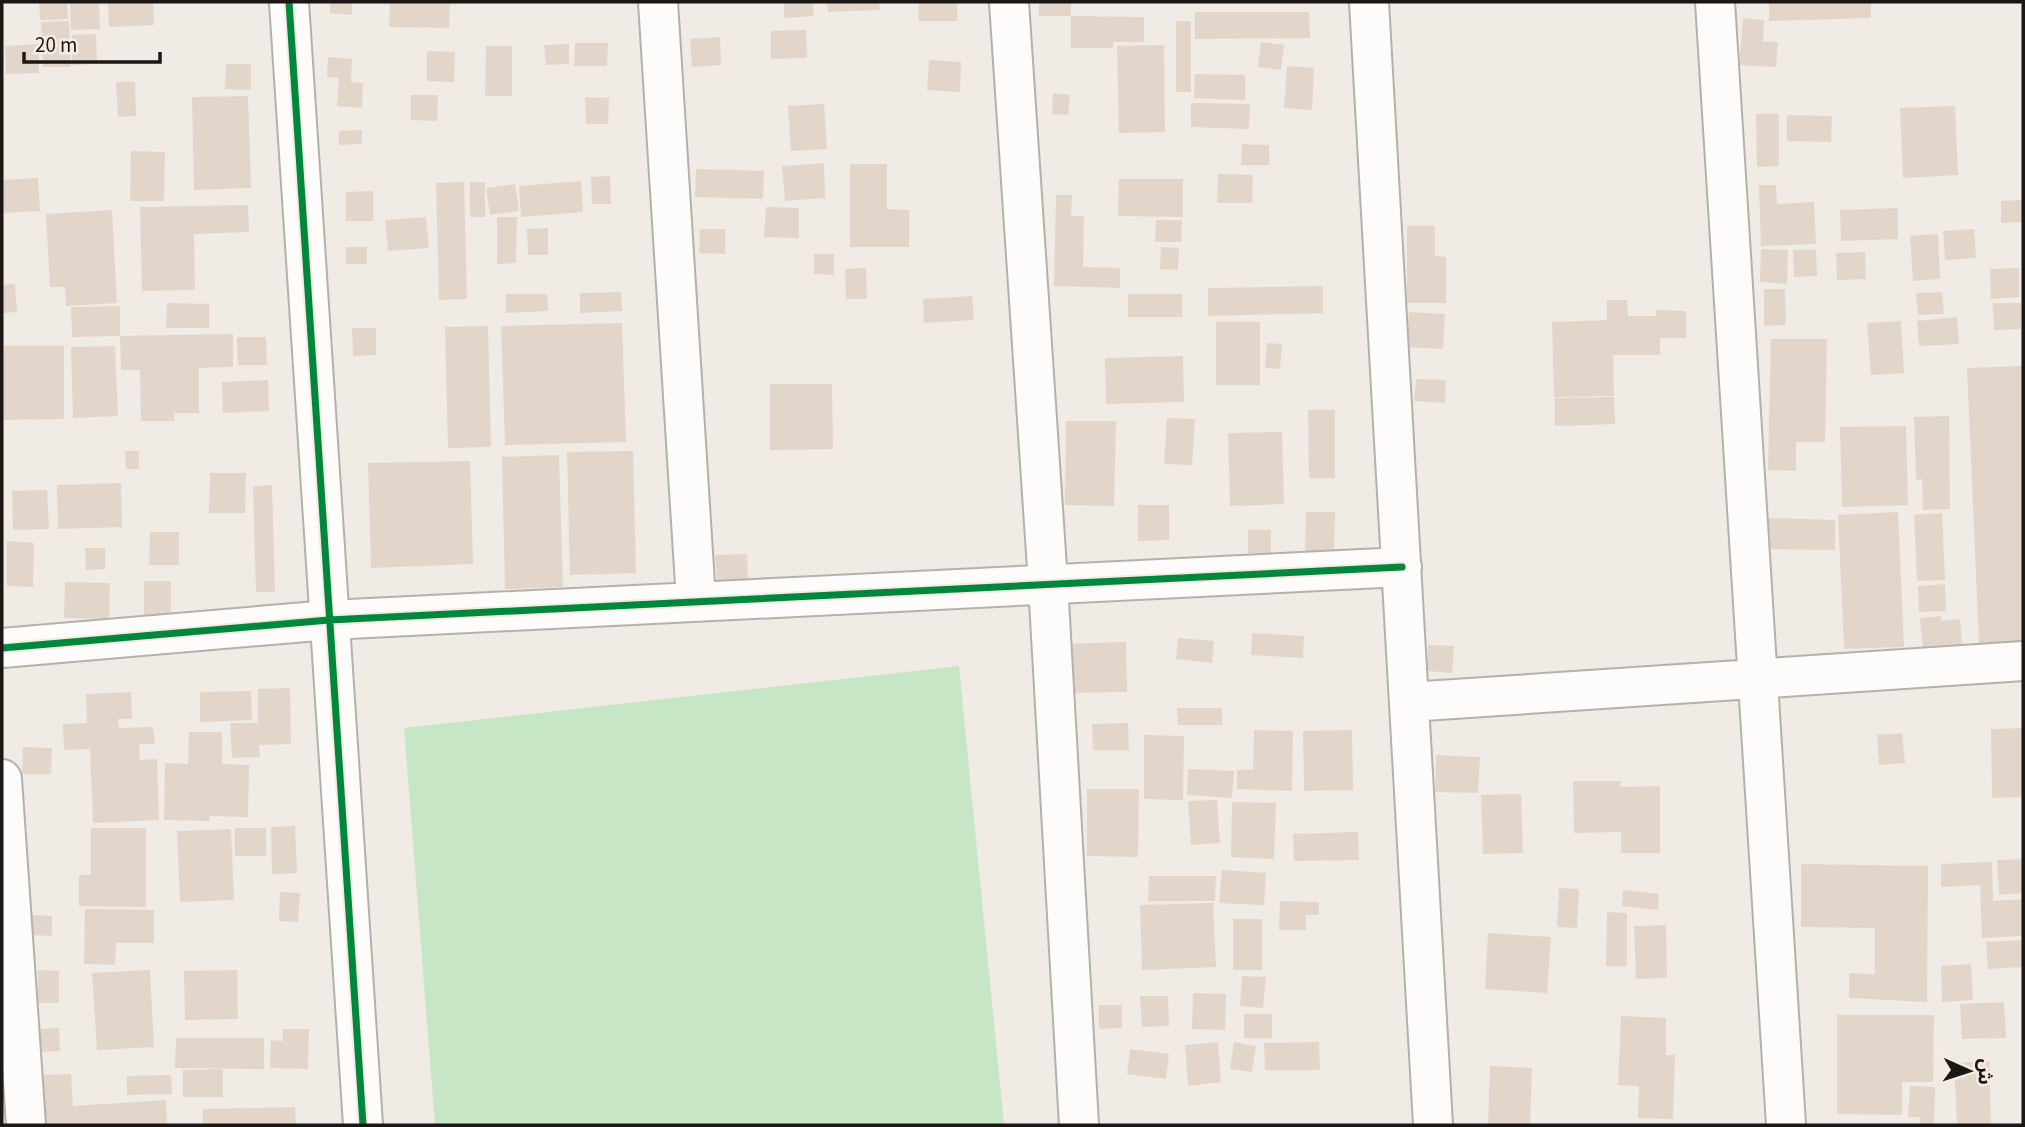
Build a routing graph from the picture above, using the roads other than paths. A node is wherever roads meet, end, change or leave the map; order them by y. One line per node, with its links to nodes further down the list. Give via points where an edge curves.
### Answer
1 (289, 2): 9 (street)
2 (657, 2): 8 (street)
3 (1009, 2): 7 (street)
4 (1369, 2): 6 (street)
5 (1715, 2): 12 (street)
6 (1402, 567): 7 (street); 13 (street)
7 (1048, 583): 8 (street); 17 (street)
8 (696, 600): 9 (street)
9 (329, 620): 10 (street); 16 (street)
10 (2, 648)
11 (2023, 661): 12 (street)
12 (1758, 679): 13 (street); 19 (street)
13 (1409, 702): 18 (street)
14 (2, 779): 15 (street)
15 (26, 1125)
16 (363, 1125)
17 (1079, 1125)
18 (1433, 1125)
19 (1786, 1125)

